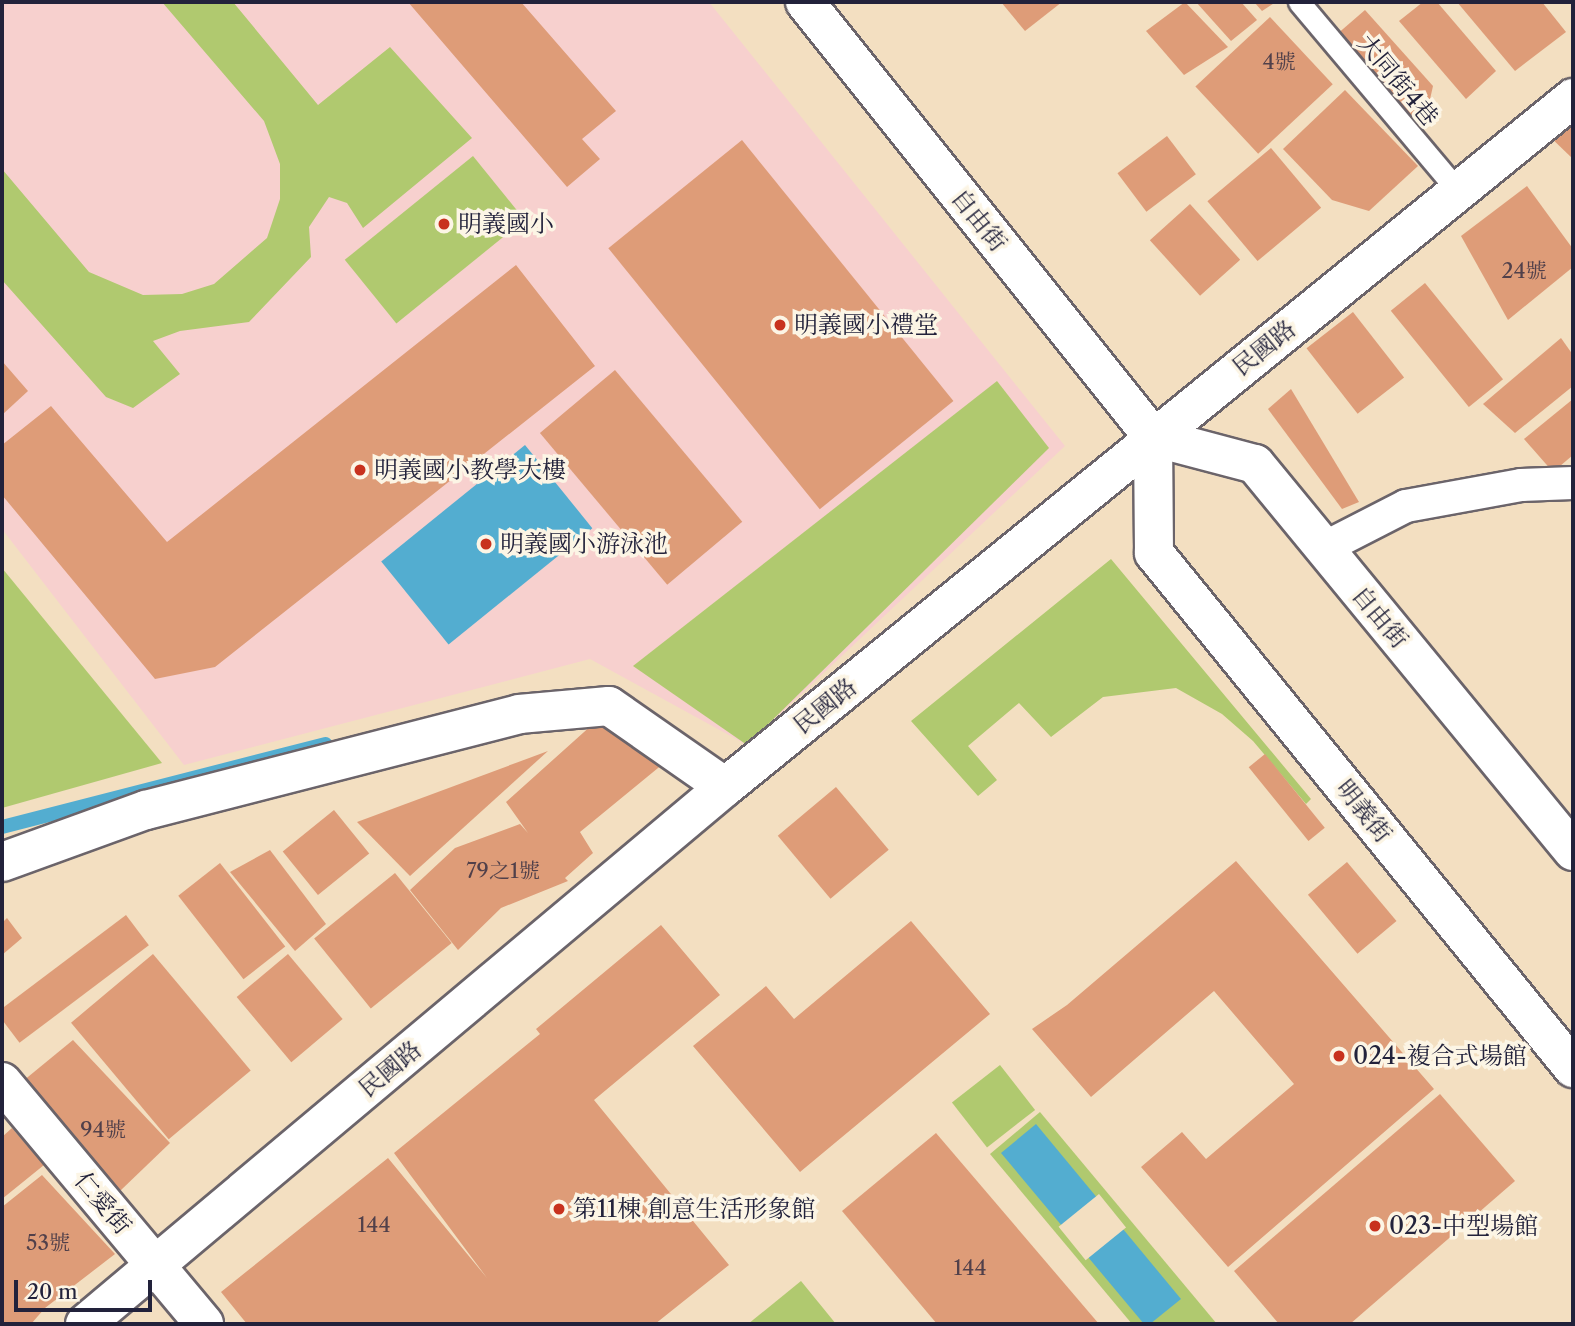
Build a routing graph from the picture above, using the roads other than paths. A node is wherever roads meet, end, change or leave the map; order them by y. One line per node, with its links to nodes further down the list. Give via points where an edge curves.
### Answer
1 (805, 2): 5 (street, 自由街)
2 (1299, 2): 4 (lane, 大同街4巷)
3 (1573, 98): 4 (street, 民國路)
4 (1458, 191): 5 (street, 民國路)
5 (1153, 437): 7 (street, 自由街, via 1255,464); 8 (street, 民國路); 11 (street, 明義街, via 1154,553)
6 (1573, 483): 7 (street, via 1521,485 1406,506)
7 (1324, 548): 9 (street, 自由街)
8 (725, 787): 10 (street, via 609,706 519,714 146,810); 13 (street, 民國路)
9 (1573, 851)
10 (2, 862)
11 (1573, 1068)
12 (2, 1082): 13 (street, 仁愛街)
13 (156, 1267): 14 (street, 民國路); 15 (street, 仁愛街)
14 (85, 1324)
15 (204, 1324)

